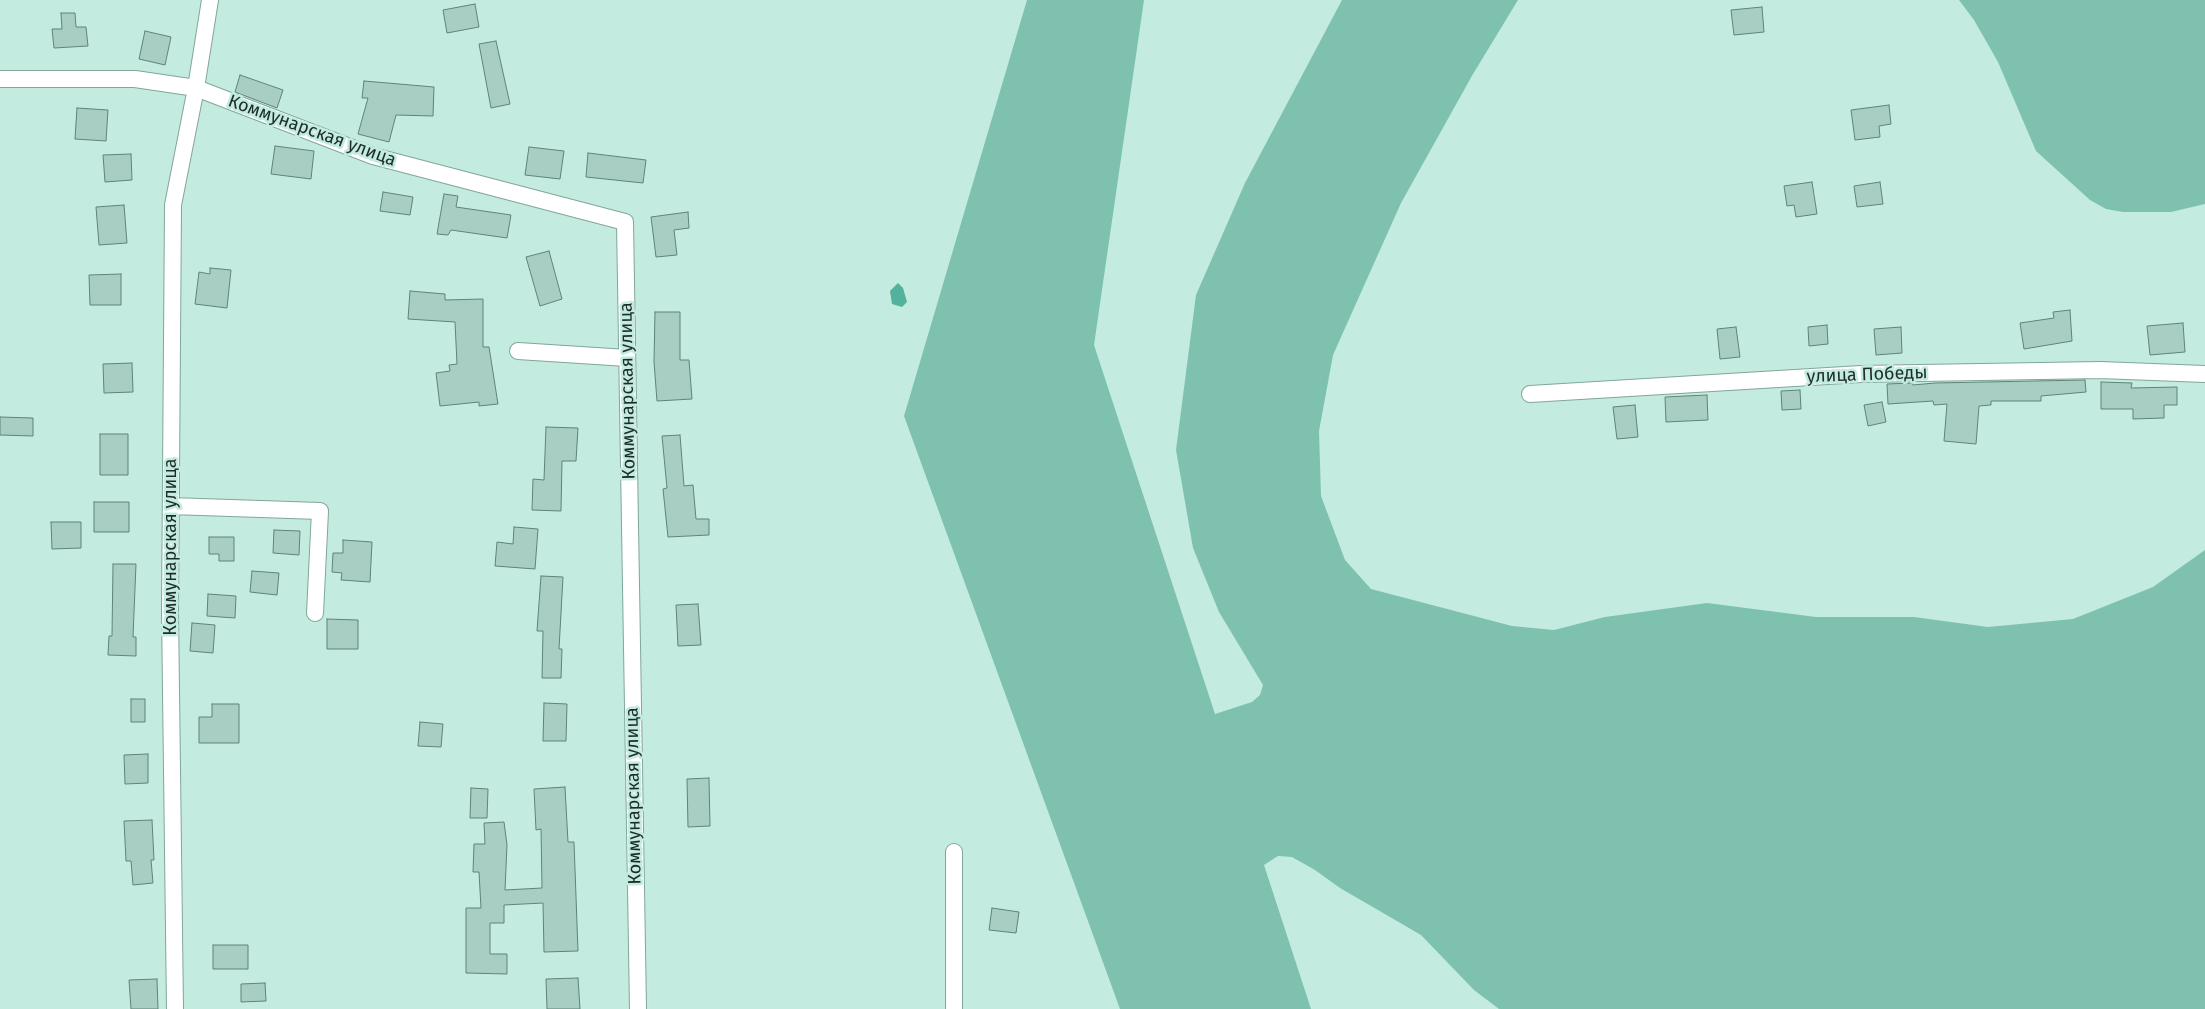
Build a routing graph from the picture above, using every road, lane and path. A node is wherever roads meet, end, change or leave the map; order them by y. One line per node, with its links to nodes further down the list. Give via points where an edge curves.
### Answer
1 (210, 0): 3 (street, Коммунарская улица)
2 (0, 79): 3 (street, Коммунарская улица, via 135,79)
3 (196, 88): 5 (street, Коммунарская улица, via 373,156 625,222); 8 (street, Коммунарская улица, via 173,205)
4 (518, 351): 5 (street)
5 (627, 358): 12 (street, Коммунарская улица)
6 (2205, 374): 7 (street, улица Победы, via 2100,370 1861,374)
7 (1530, 394)
8 (171, 506): 9 (street, via 320,512); 11 (street, Коммунарская улица)
9 (315, 613)
10 (954, 852): 13 (street)
11 (176, 1009)
12 (638, 1009)
13 (954, 1009)

